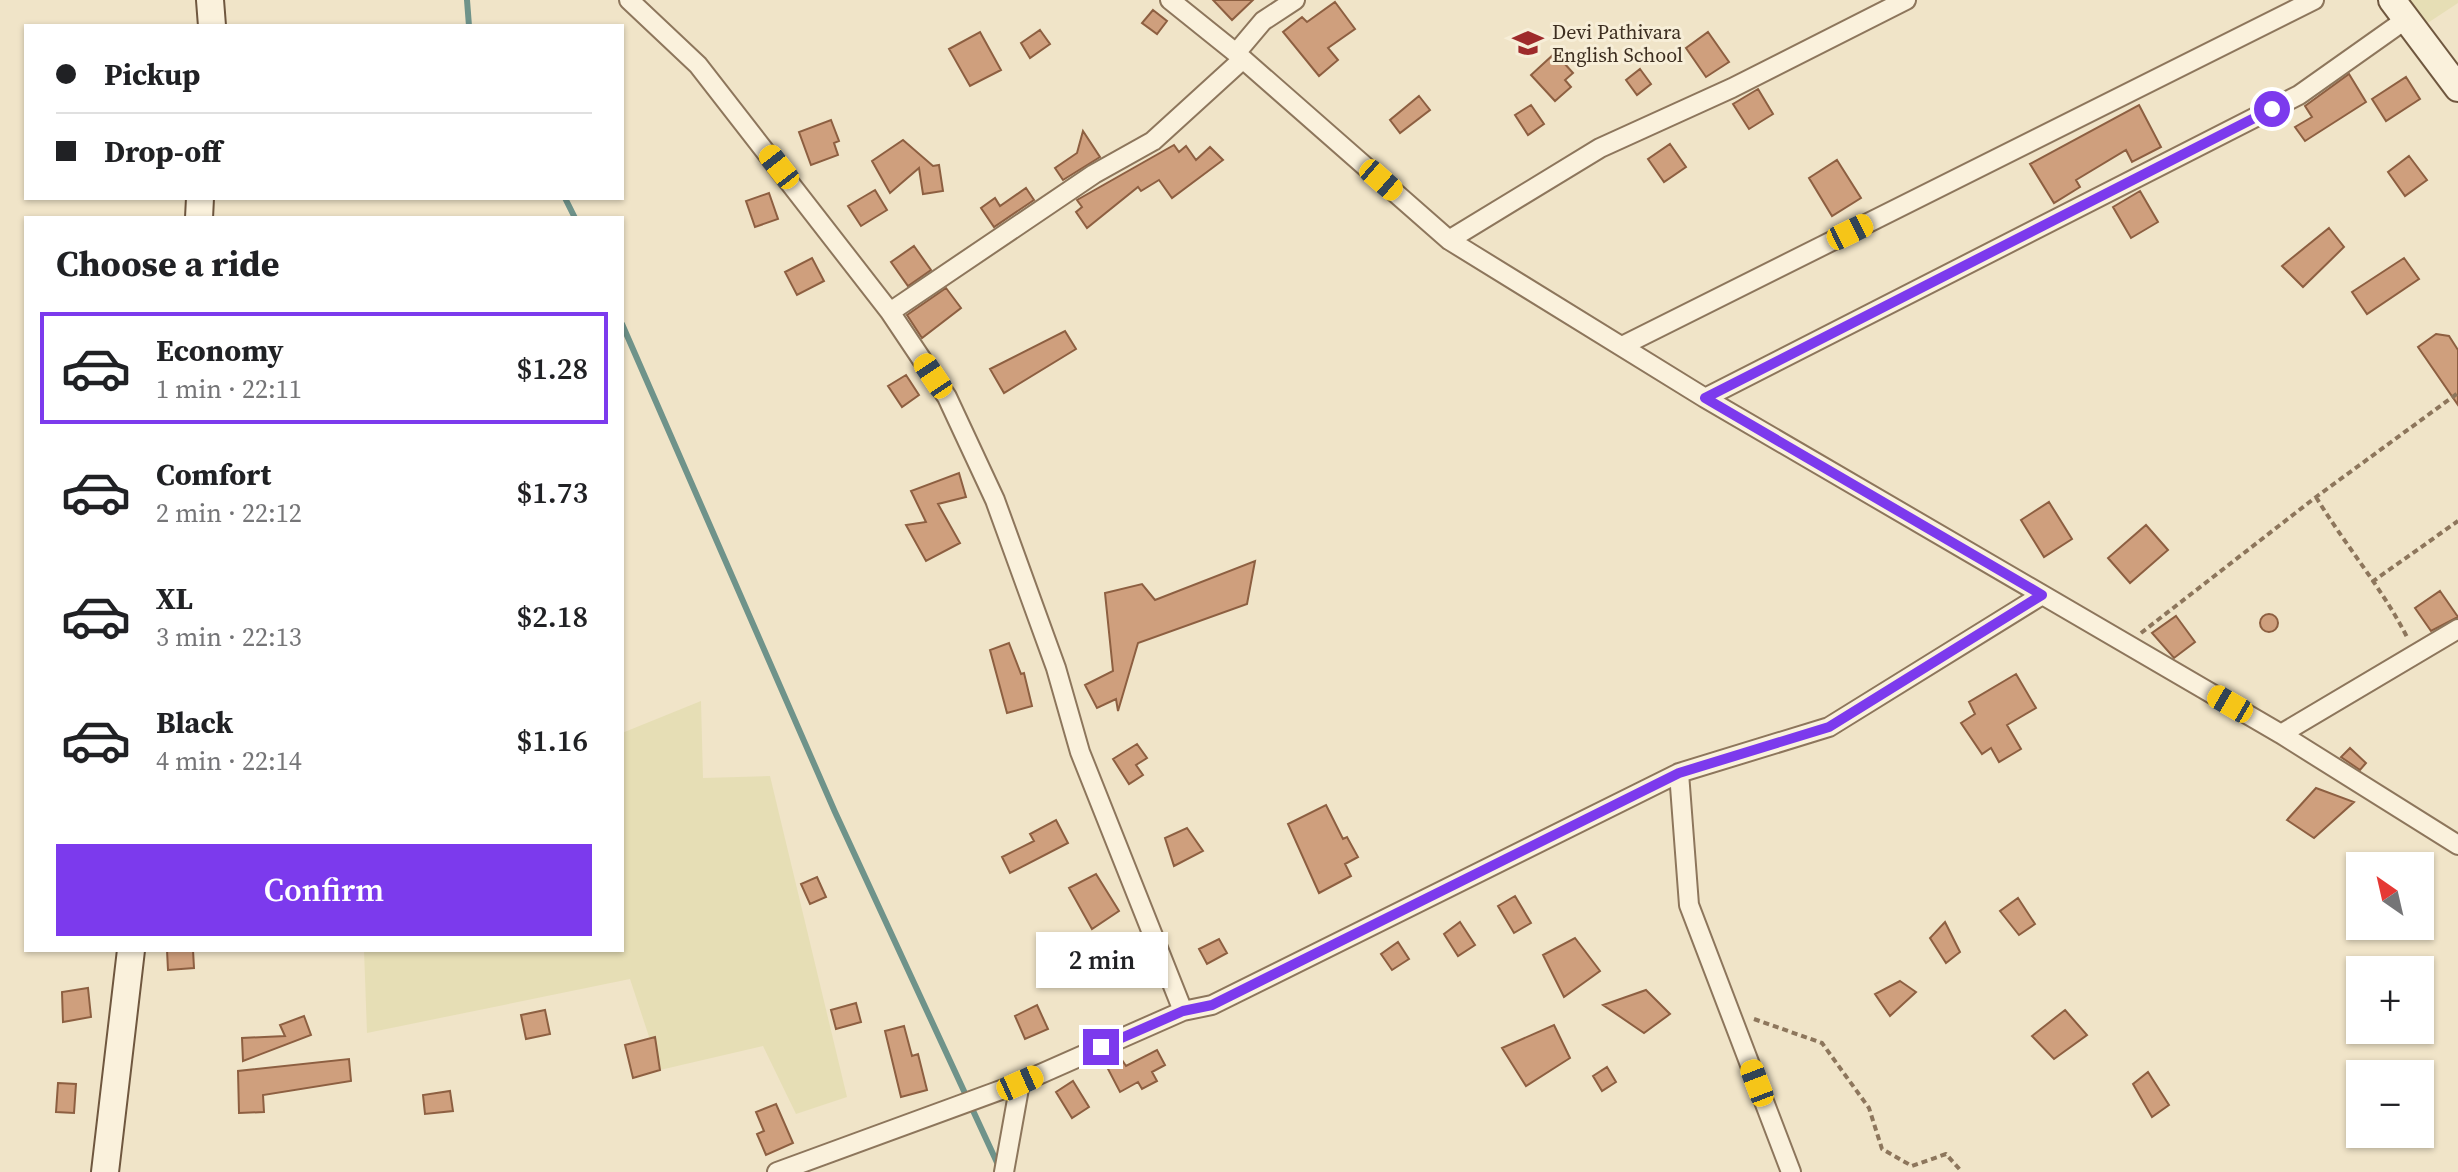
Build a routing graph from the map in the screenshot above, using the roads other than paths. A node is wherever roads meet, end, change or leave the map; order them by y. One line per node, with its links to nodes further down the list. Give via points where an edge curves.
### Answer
1 (210, 0): 8 (street)
2 (629, 0): 12 (street, via 698,65)
3 (1170, 0): 9 (street)
4 (1295, 0): 9 (street, via 1263,21)
5 (1906, 0): 11 (street, via 1600,148)
6 (2314, 0): 13 (street)
7 (2399, 10): 10 (street); 14 (street, via 2299,95)
8 (212, 24)
9 (1240, 56): 11 (street); 12 (street, via 1153,141 1094,174)
10 (2458, 88)
11 (1449, 240): 13 (street)
12 (890, 312): 21 (street, via 947,397 995,500 1056,668 1080,752)
13 (1622, 346): 14 (street)
14 (1705, 398): 15 (street)
15 (2042, 595): 17 (street); 18 (street, via 1829,727)
16 (2458, 629): 17 (street)
17 (2281, 734): 19 (street)
18 (1679, 773): 21 (street, via 1212,1005); 26 (street, via 1689,905)
19 (2458, 845)
20 (131, 952): 23 (street)
21 (1183, 1011): 22 (street)
22 (1020, 1083): 24 (street); 25 (street)
23 (105, 1172)
24 (777, 1172)
25 (1004, 1172)
26 (1791, 1172)

